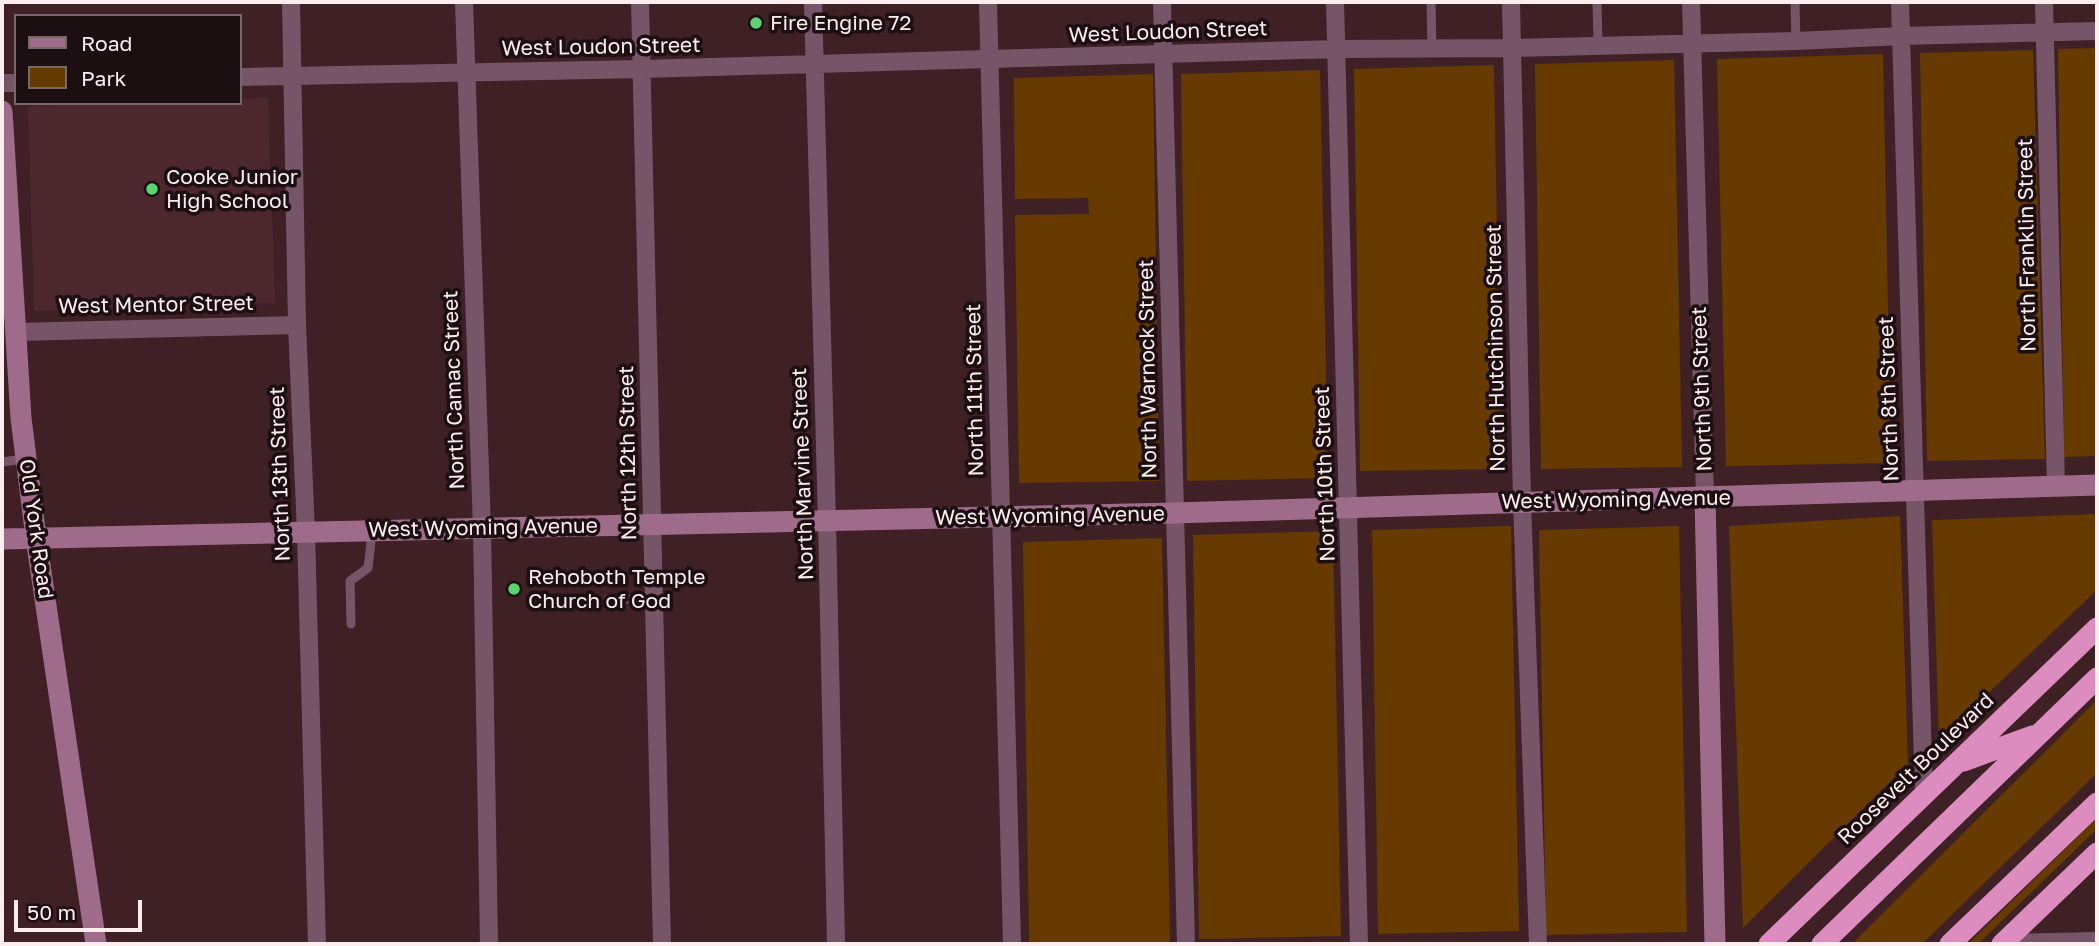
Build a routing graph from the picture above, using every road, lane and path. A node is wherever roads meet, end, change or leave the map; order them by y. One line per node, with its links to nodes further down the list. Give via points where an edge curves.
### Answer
1 (291, 2): 29 (street, North 13th Street)
2 (464, 2): 28 (street, North Camac Street)
3 (640, 2): 27 (street, North 12th Street)
4 (813, 2): 26 (street, North Marvine Street)
5 (988, 2): 25 (street, North 11th Street)
6 (1162, 2): 24 (street, North Warnock Street)
7 (1335, 2): 22 (street, North 10th Street)
8 (1431, 2): 23 (lane)
9 (1511, 2): 21 (street, North Hutchinson Street)
10 (1597, 2): 20 (lane)
11 (1691, 2): 19 (street, North 9th Street)
12 (1795, 2): 18 (lane)
13 (1900, 2): 17 (street, North 8th Street)
14 (2044, 2): 16 (street, North Franklin Street)
15 (2097, 31): 16 (street, West Loudon Street)
16 (2045, 32): 17 (street, West Loudon Street); 37 (street, North Franklin Street)
17 (1901, 36): 18 (street, West Loudon Street); 38 (street, North 8th Street)
18 (1796, 41): 19 (street, West Loudon Street)
19 (1692, 43): 20 (street, West Loudon Street); 39 (street, North 9th Street)
20 (1598, 46): 21 (street, West Loudon Street)
21 (1512, 48): 23 (street, West Loudon Street); 40 (street, North Hutchinson Street)
22 (1336, 49): 23 (street, West Loudon Street); 24 (street, West Loudon Street); 41 (street, North 10th Street)
23 (1432, 49)
24 (1163, 55): 25 (street, West Loudon Street); 42 (street, North Warnock Street)
25 (990, 60): 26 (street, West Loudon Street); 43 (street, North 11th Street)
26 (814, 64): 27 (street, West Loudon Street); 44 (street, North Marvine Street)
27 (642, 69): 28 (street, West Loudon Street); 45 (street, North 12th Street)
28 (465, 72): 29 (street, West Loudon Street); 46 (street, North Camac Street)
29 (293, 75): 30 (street, West Loudon Street); 32 (street, North 13th Street)
30 (242, 77)
31 (2, 111): 33 (street, Old York Road)
32 (297, 325): 33 (street, West Mentor Street); 48 (street, North 13th Street)
33 (14, 339): 34 (street, Old York Road)
34 (26, 459): 35 (lane); 49 (street, Old York Road)
35 (2, 462)
36 (2097, 485): 37 (street, West Wyoming Avenue)
37 (2056, 486): 38 (street, West Wyoming Avenue)
38 (1914, 491): 39 (street, West Wyoming Avenue); 58 (street, North 8th Street)
39 (1705, 498): 40 (street, West Wyoming Avenue); 71 (street, North 9th Street)
40 (1522, 502): 41 (street, West Wyoming Avenue); 70 (street, North Hutchinson Street)
41 (1349, 507): 42 (street, West Wyoming Avenue); 69 (street, North 10th Street)
42 (1174, 513): 43 (street, West Wyoming Avenue); 68 (street, North Warnock Street)
43 (1001, 517): 44 (street, West Wyoming Avenue); 67 (street, North 11th Street)
44 (827, 521): 45 (street, West Wyoming Avenue); 66 (street, North Marvine Street)
45 (652, 524): 46 (street, West Wyoming Avenue); 52 (street, North 12th Street)
46 (482, 528): 47 (street, West Wyoming Avenue); 64 (street, North Camac Street)
47 (372, 531): 48 (street, West Wyoming Avenue); 53 (lane, via 368,568 350,581)
48 (306, 532): 49 (street, West Wyoming Avenue); 63 (street, North 13th Street)
49 (36, 538): 50 (street, West Wyoming Avenue); 62 (street, Old York Road)
50 (2, 539)
51 (608, 599): 52 (lane)
52 (654, 599): 65 (street, North 12th Street)
53 (351, 624)
54 (2097, 628): 57 (highway, Roosevelt Boulevard)
55 (2097, 678): 56 (highway)
56 (2041, 733): 57 (highway); 73 (highway)
57 (1956, 764): 58 (highway, Roosevelt Boulevard)
58 (1924, 795): 72 (highway, Roosevelt Boulevard)
59 (2097, 803): 74 (highway)
60 (2097, 853): 75 (highway)
61 (2097, 941): 75 (street)
62 (96, 944)
63 (317, 944)
64 (489, 944)
65 (662, 944)
66 (836, 944)
67 (1012, 944)
68 (1186, 944)
69 (1359, 944)
70 (1538, 944)
71 (1715, 944)
72 (1769, 944)
73 (1822, 944)
74 (1950, 944)
75 (2003, 944)

